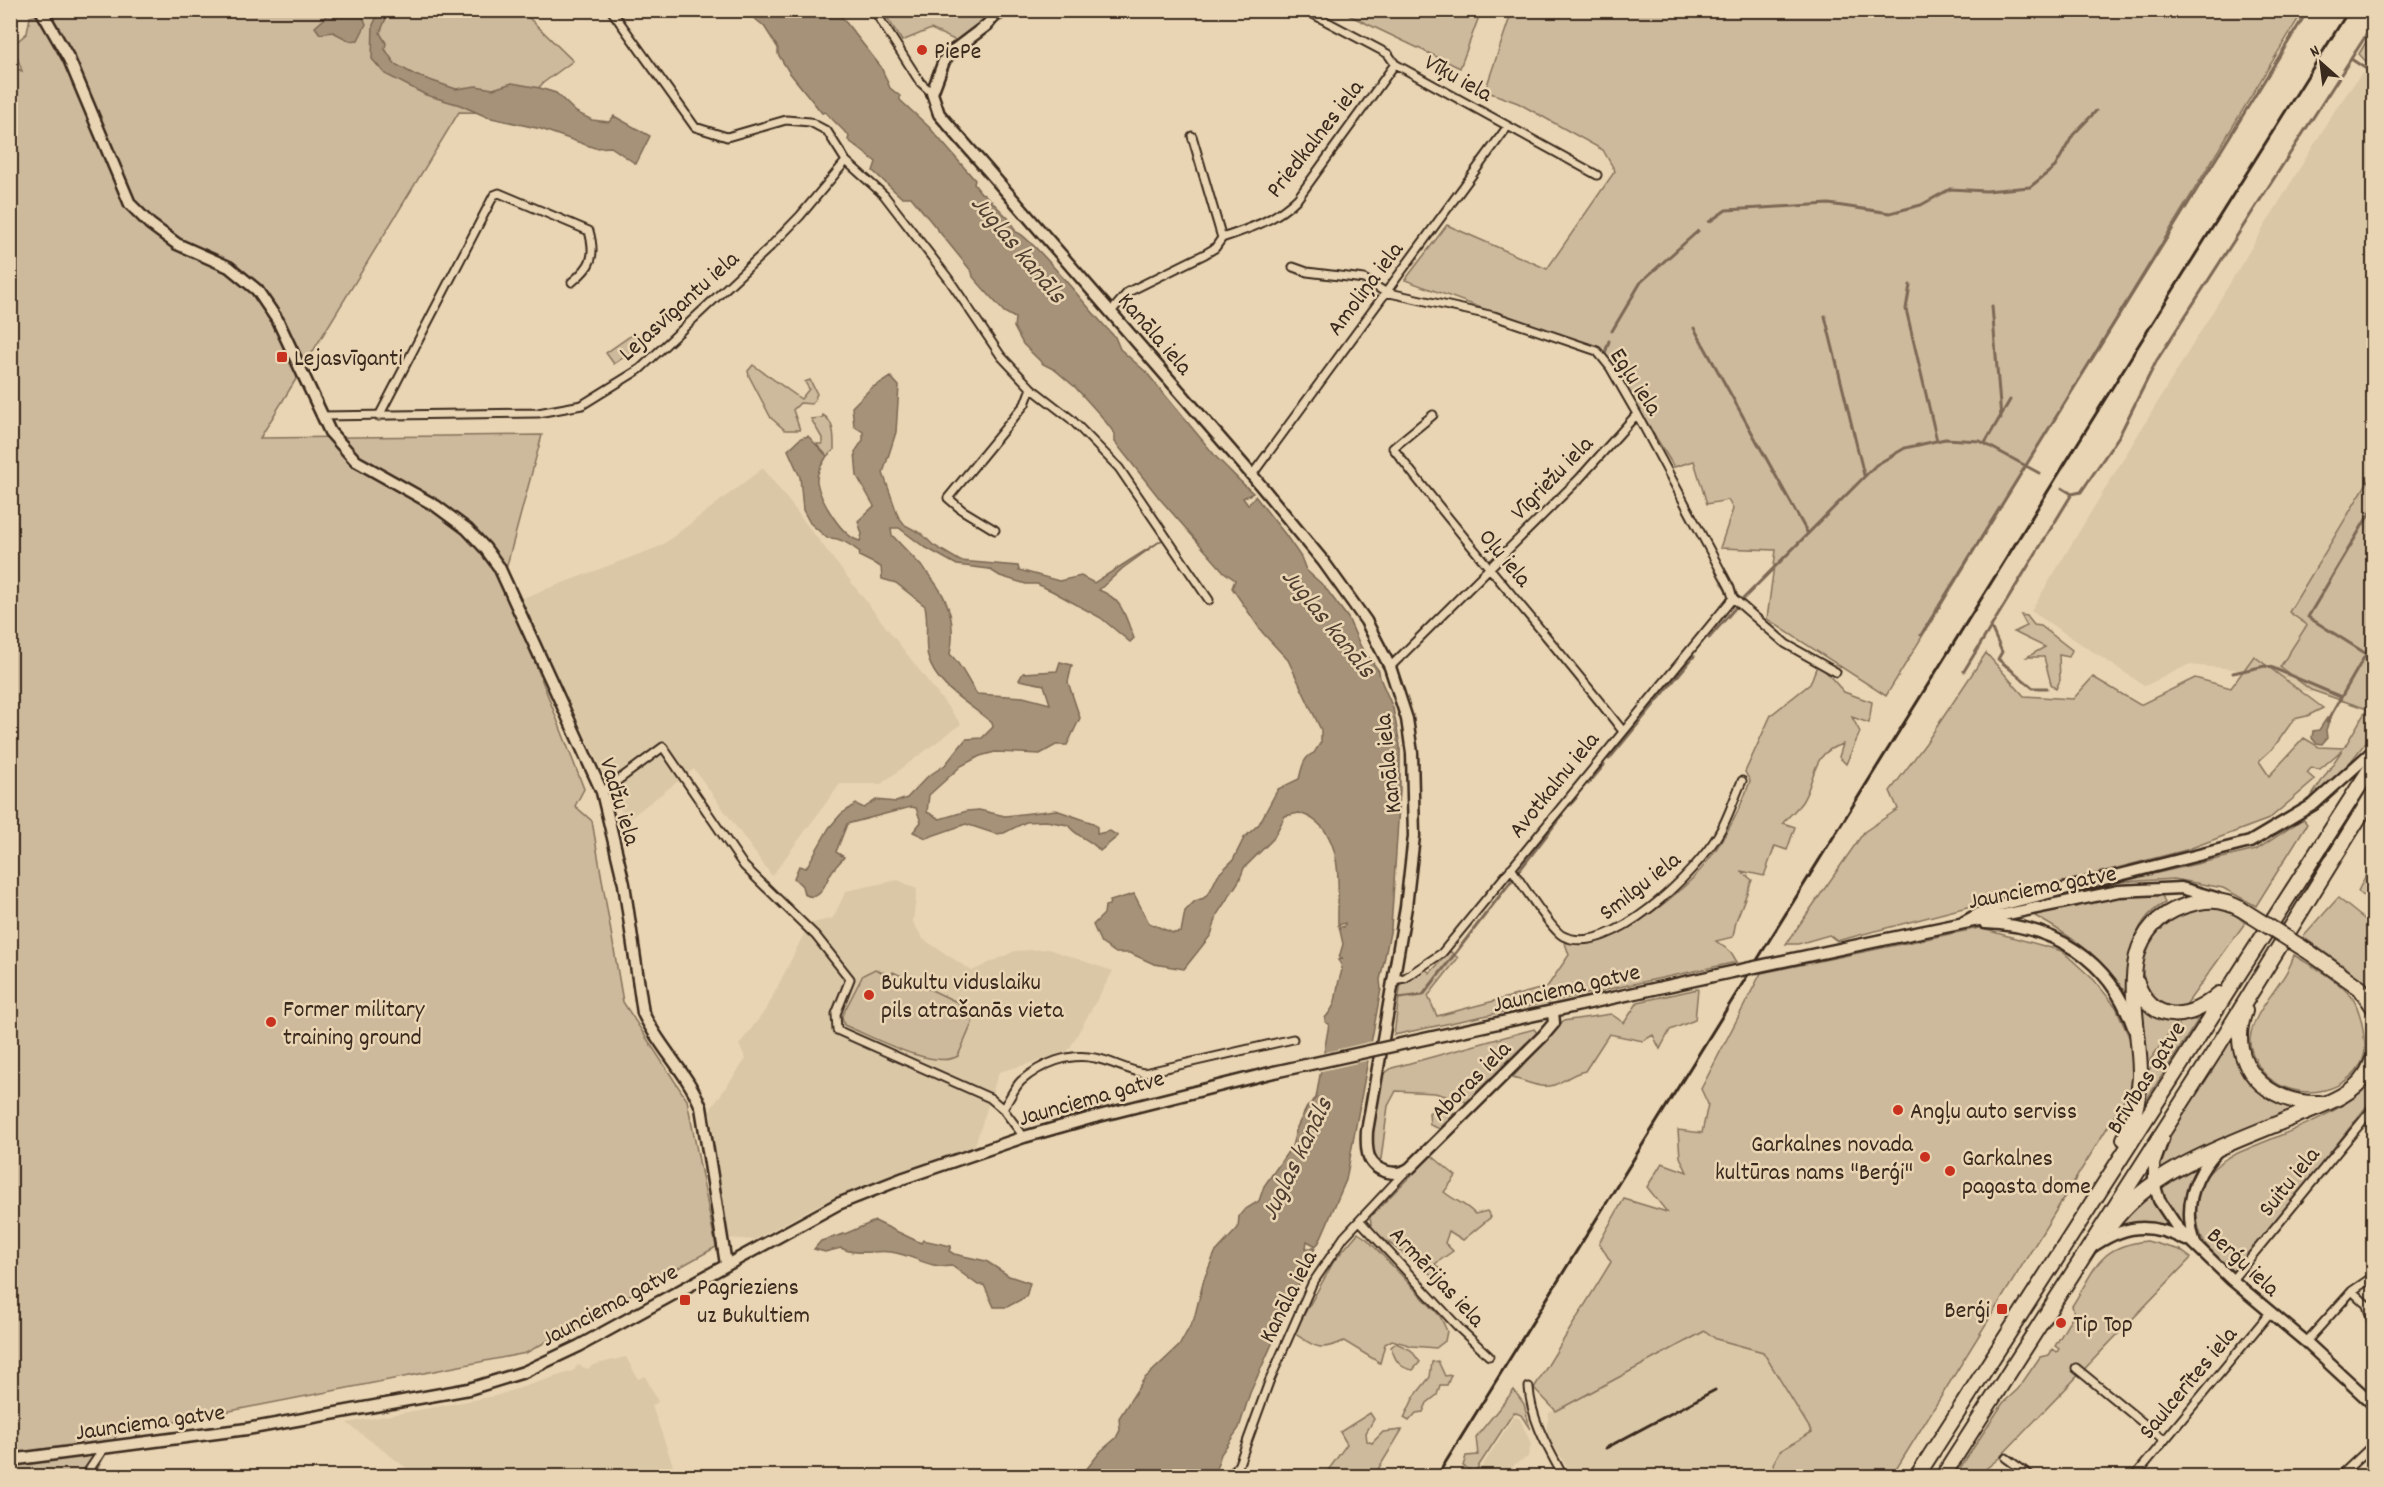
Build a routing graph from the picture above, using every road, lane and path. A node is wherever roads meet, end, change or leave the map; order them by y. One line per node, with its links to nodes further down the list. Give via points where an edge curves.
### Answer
1 (41, 10): 20 (main road, Vadžu iela, via 69,59 130,204 177,244 229,267 257,290 278,321)
2 (611, 10): 10 (street, via 695,127 727,137 786,120 810,122 827,131)
3 (874, 10): 7 (street, via 920,82)
4 (999, 10): 7 (main road, via 974,37 950,53)
5 (1305, 10): 6 (street, Vīķu iela, via 1388,54)
6 (1395, 64): 8 (street, Vīķu iela); 12 (street, Priedkalnes iela, via 1291,205 1268,222)
7 (932, 93): 16 (main road, Kanāla iela, via 935,106 950,128)
8 (1508, 126): 11 (street, Vīķu iela); 15 (street, Amoliņa iela)
9 (1192, 136): 12 (street)
10 (846, 161): 17 (street, via 884,195 1001,356); 21 (street, Lejasvīgantu iela, via 771,246 640,369 582,405 538,413)
11 (1597, 175)
12 (1222, 238): 16 (street, via 1205,254 1128,292)
13 (1293, 267): 15 (street, Egļu iela, via 1364,279)
14 (572, 282): 21 (street, via 588,269 593,244 589,231 499,193 494,195)
15 (1385, 292): 18 (street, Egļu iela, via 1494,316 1597,351); 22 (street, Amoliņa iela)
16 (1110, 313): 22 (main road, Kanāla iela)
17 (1031, 388): 23 (street, via 1025,404 948,498); 26 (street, via 1071,419 1119,468)
18 (1637, 414): 24 (street, Vīgriežu iela); 25 (street, Egļu iela)
19 (1433, 415): 24 (street, Oļu iela, via 1393,448)
20 (321, 416): 21 (street, Lejasvīgantu iela); 33 (main road, Vadžu iela, via 356,461 436,506 485,548 514,600)
21 (379, 416)
22 (1252, 474): 27 (main road, Kanāla iela, via 1346,590)
23 (994, 530)
24 (1490, 566): 27 (street, Vīgriežu iela); 29 (street, Oļu iela)
25 (1732, 598): 28 (street, Egļu iela, via 1786,644); 29 (street, Avotkalnu iela)
26 (1209, 600)
27 (1390, 667): 40 (main road, Kanāla iela, via 1407,719 1415,809 1407,897)
28 (1836, 672)
29 (1622, 730): 35 (street, Avotkalnu iela)
30 (2373, 750): 37 (main road, via 2314,804 2250,842 1989,908)
31 (2373, 763): 41 (highway, Brīvības gatve)
32 (1742, 781): 35 (street, Smilgu iela, via 1719,834 1691,874 1607,936 1583,942 1562,936)
33 (602, 792): 49 (street, via 663,747 744,866 816,936 850,979 836,1014 837,1030 990,1098); 60 (main road, Vadžu iela, via 624,885 643,1013 693,1086 701,1107)
34 (2373, 793): 38 (highway, Brīvības gatve)
35 (1511, 868): 40 (street, Avotkalnu iela, via 1442,953 1405,978)
36 (2222, 899): 37 (main road, Jaunciema gatve, via 2181,888 2119,891); 39 (highway, via 2180,907 2154,922 2141,941); 42 (highway, bridge, via 2360,988)
37 (1964, 922): 43 (main road, Jaunciema gatve, bridge); 44 (main road, via 2010,924 2064,941 2109,980 2122,999)
38 (2277, 951): 47 (highway, via 2241,1020 2243,1055 2251,1072 2282,1098 2305,1104); 50 (highway, Brīvības gatve)
39 (2134, 975): 41 (highway, via 2140,991 2154,1008 2176,1015 2205,1007); 44 (highway)
40 (1393, 980): 53 (main road, Kanāla iela, via 1366,1148 1378,1169 1395,1174)
41 (2234, 980): 55 (highway, Brīvības gatve)
42 (2373, 1008)
43 (1553, 1012): 51 (main road, Jaunciema gatve, bridge, via 1274,1072); 53 (main road, Aboras iela, via 1554,1023 1543,1036)
44 (2137, 1038): 55 (highway, via 2137,1101 2130,1126 2102,1175)
45 (1293, 1039): 49 (street, via 1144,1073 1095,1058 1076,1056 1058,1060 1020,1082)
46 (2373, 1058): 47 (highway, via 2366,1076)
47 (2328, 1103): 52 (highway)
48 (2373, 1107): 62 (street, Suitu iela)
49 (1003, 1109): 51 (street)
50 (2171, 1116): 54 (main road, Berģu iela, via 2154,1164); 59 (highway, Brīvības gatve)
51 (1024, 1137): 60 (main road, Jaunciema gatve, via 838,1204)
52 (2220, 1148): 54 (highway); 58 (main road, via 2205,1164 2193,1189 2191,1223)
53 (1405, 1172): 56 (street, Kanāla iela)
54 (2154, 1184): 57 (highway, via 2116,1216); 58 (main road, Berģu iela, via 2165,1212)
55 (2096, 1196): 79 (highway, Brīvības gatve)
56 (1360, 1221): 67 (street, Armērijas iela); 77 (street, Kanāla iela, via 1338,1244 1312,1284)
57 (2096, 1244): 58 (main road, via 2116,1233 2147,1227 2171,1233); 59 (main road)
58 (2196, 1246): 62 (main road, Berģu iela)
59 (2084, 1253): 80 (highway, Brīvības gatve)
60 (726, 1264): 73 (main road, Jaunciema gatve, via 579,1346 524,1372 469,1389 316,1418)
61 (2373, 1276): 63 (street)
62 (2232, 1280): 64 (main road, Berģu iela)
63 (2352, 1291): 65 (street, via 2367,1305); 66 (street)
64 (2269, 1314): 66 (main road, Berģu iela); 71 (street, Saulcerītes iela)
65 (2373, 1329)
66 (2306, 1342): 70 (main road, Berģu iela)
67 (1489, 1356)
68 (2076, 1368): 71 (street)
69 (1529, 1387): 78 (street, via 1533,1413)
70 (2373, 1405)
71 (2164, 1440): 82 (street, Saulcerītes iela)
72 (2373, 1444): 83 (street)
73 (104, 1448): 75 (main road, Jaunciema gatve); 76 (street)
74 (2006, 1458): 81 (street)
75 (10, 1460)
76 (85, 1476)
77 (1231, 1476)
78 (1563, 1476)
79 (1917, 1476)
80 (1943, 1476)
81 (2031, 1476)
82 (2135, 1476)
83 (2340, 1476)

